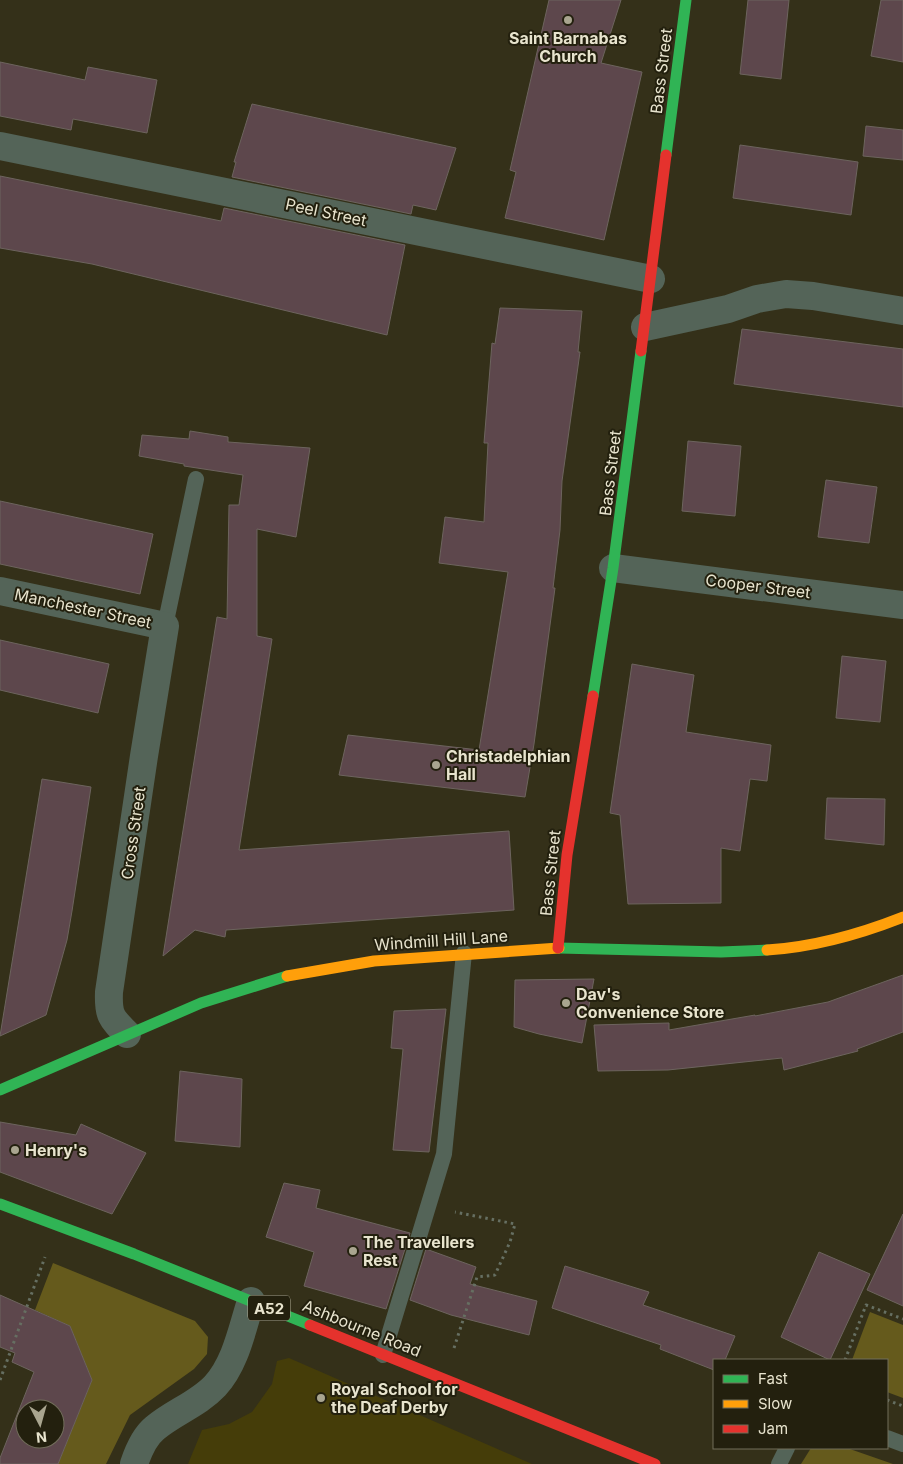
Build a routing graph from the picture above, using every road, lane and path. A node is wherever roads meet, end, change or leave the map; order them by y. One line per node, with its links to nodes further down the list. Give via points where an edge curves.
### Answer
1 (686, 0): 3 (street, Bass Street)
2 (0, 146): 3 (street, Peel Street)
3 (651, 279): 5 (street, Bass Street)
4 (903, 311): 5 (street, via 786,294)
5 (645, 327): 7 (street, Bass Street)
6 (196, 479): 10 (lane)
7 (613, 568): 9 (street, Cooper Street); 12 (street, Bass Street, via 567,855)
8 (0, 591): 10 (street, Manchester Street)
9 (903, 605)
10 (166, 626): 14 (street, Cross Street, via 109,992 108,1010)
11 (903, 917): 12 (street, Windmill Hill Lane, via 872,929 779,949 721,952)
12 (558, 948): 13 (street, Windmill Hill Lane)
13 (464, 954): 14 (street, Windmill Hill Lane, via 374,961 279,977 201,1003); 17 (lane, via 444,1154)
14 (127, 1034): 15 (street, Windmill Hill Lane)
15 (0, 1090)
16 (0, 1204): 18 (street, Ashbourne Road / A52)
17 (429, 1207): 21 (lane); 23 (path, via 515,1224 495,1276 477,1278)
18 (58, 1226): 19 (street, Ashbourne Road / A52); 24 (path)
19 (251, 1301): 21 (street, Ashbourne Road / A52); 30 (street, via 235,1351 222,1377 205,1396 154,1428)
20 (903, 1319): 22 (path, via 866,1305)
21 (383, 1354): 23 (street, Ashbourne Road / A52)
22 (845, 1359)
23 (444, 1379): 31 (street, Ashbourne Road / A52)
24 (0, 1380)
25 (888, 1400): 26 (path)
26 (903, 1406)
27 (888, 1438): 28 (lane)
28 (903, 1444)
29 (786, 1449): 32 (lane)
30 (134, 1464)
31 (655, 1464)
32 (779, 1464)

